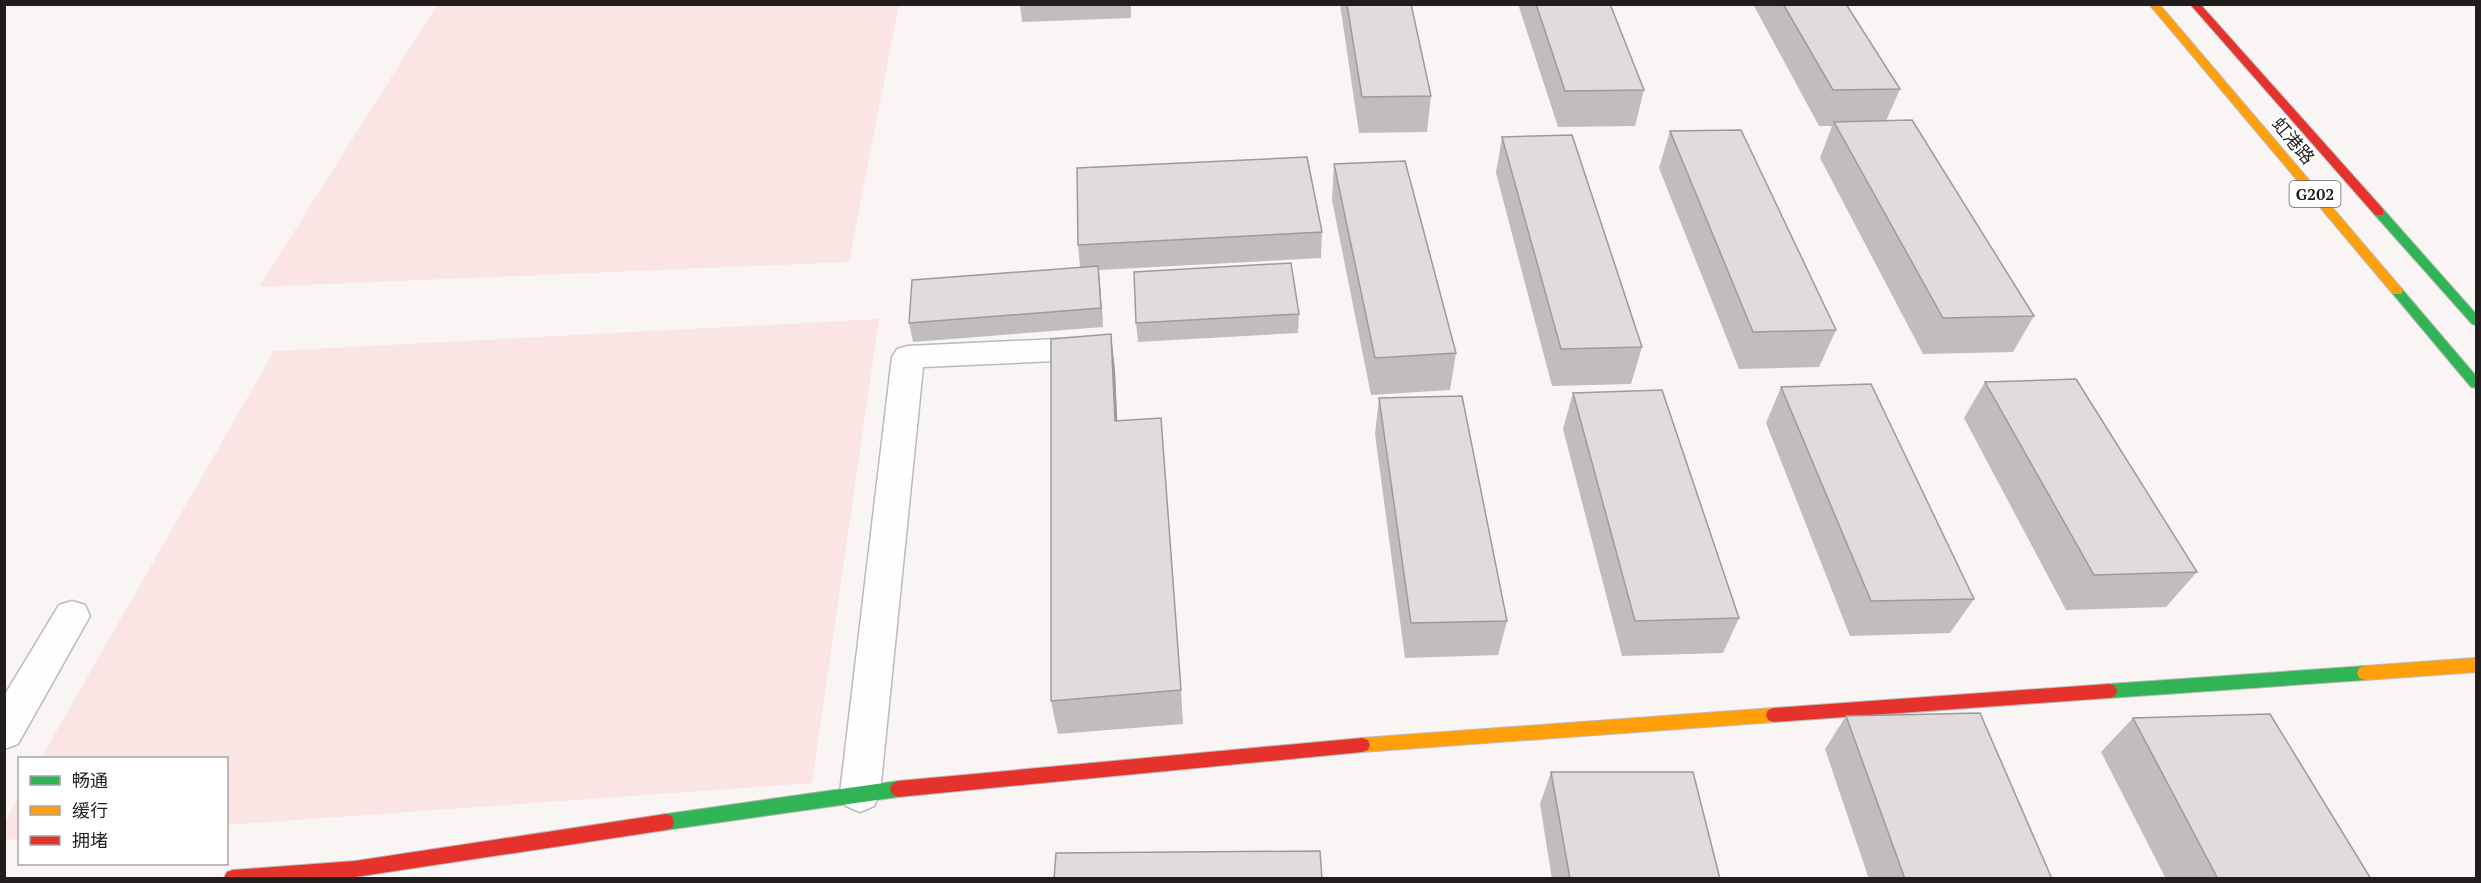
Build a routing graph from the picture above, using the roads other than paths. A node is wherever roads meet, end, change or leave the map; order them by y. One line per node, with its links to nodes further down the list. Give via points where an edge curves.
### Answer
1 (2153, 4): 5 (main road, 虹港路 / G202)
2 (2194, 4): 3 (main road, 虹港路 / G202)
3 (2476, 321)
4 (1057, 350): 9 (street, via 908,357)
5 (2476, 384)
6 (72, 616): 8 (street)
7 (2476, 665): 9 (main road, via 1315,748)
8 (4, 732)
9 (860, 793): 10 (main road, via 355,869)
10 (233, 879)

